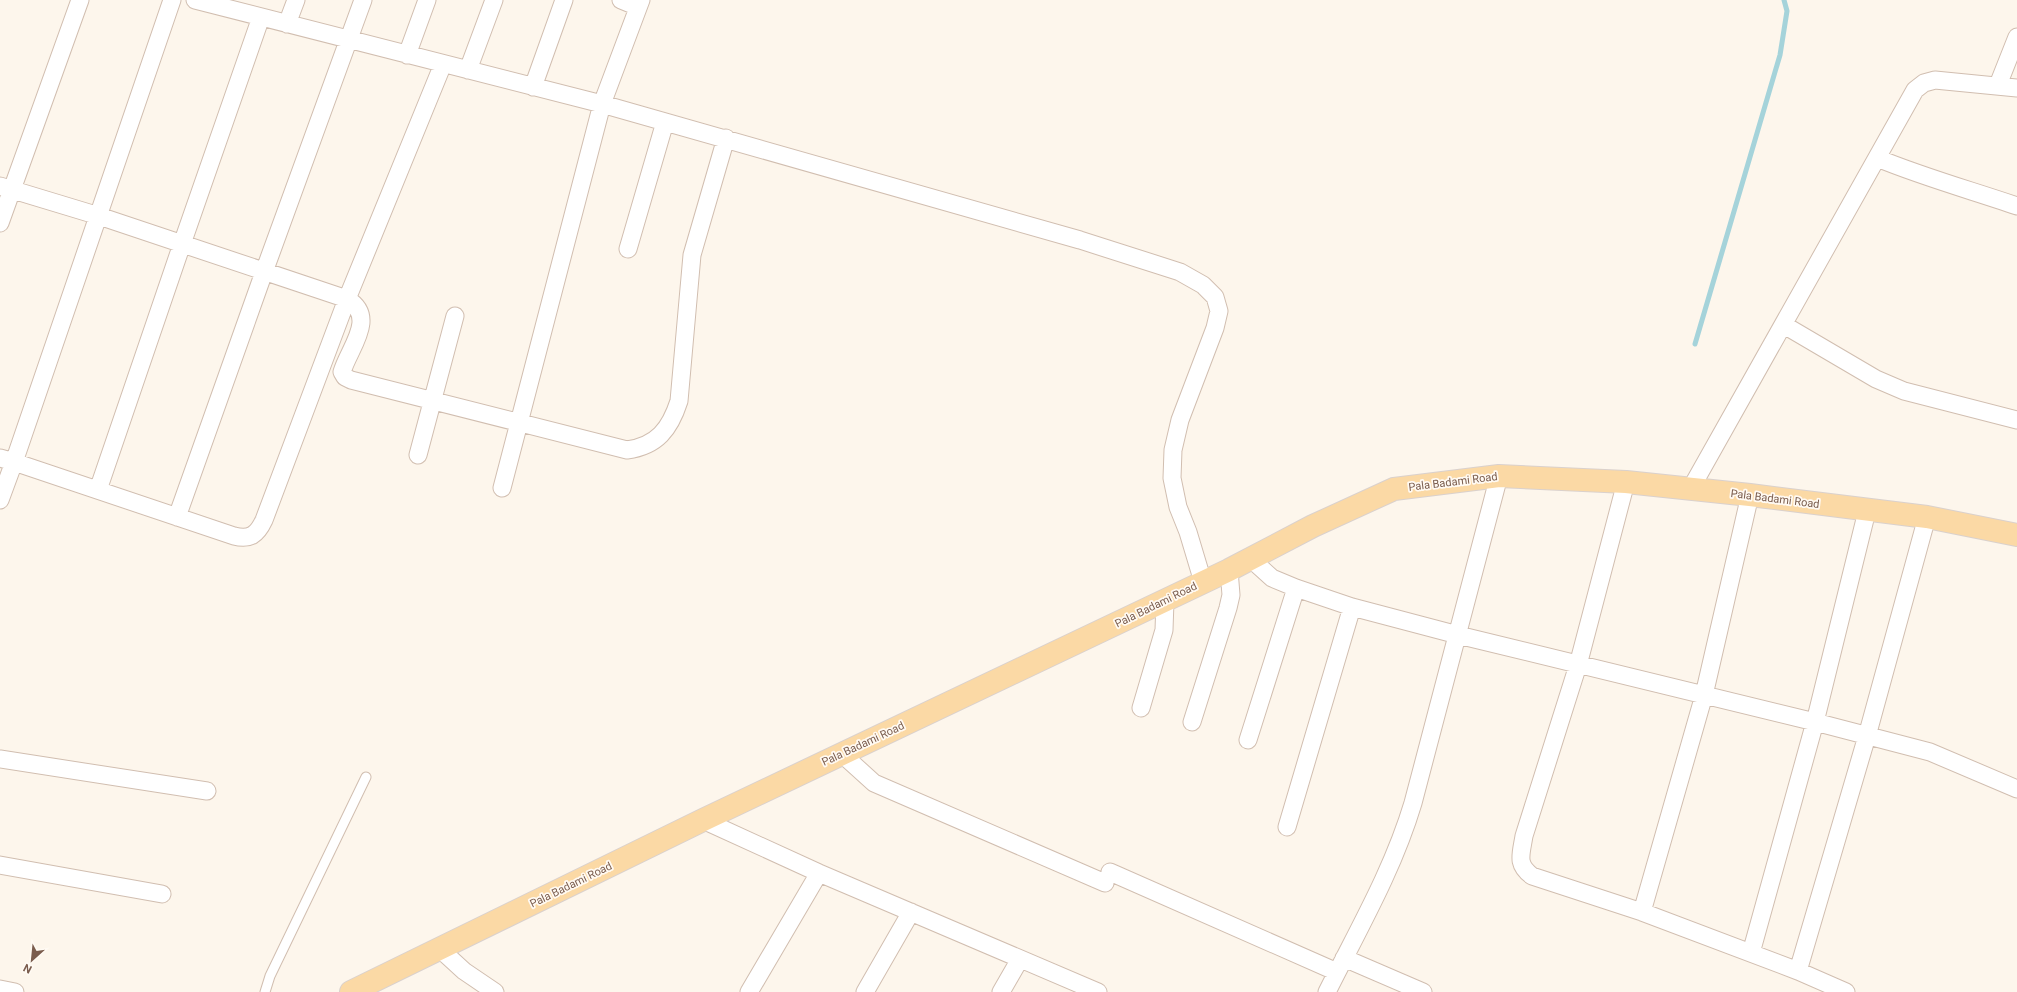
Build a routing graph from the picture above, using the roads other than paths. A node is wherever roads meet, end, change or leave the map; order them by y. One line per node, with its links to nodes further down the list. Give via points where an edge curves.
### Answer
1 (80, 0): 26 (street)
2 (172, 0): 28 (street)
3 (195, 0): 11 (street)
4 (296, 0): 13 (street)
5 (363, 0): 15 (street)
6 (427, 0): 16 (street)
7 (494, 0): 18 (street)
8 (564, 0): 20 (street)
9 (621, 0): 10 (street)
10 (640, 3): 22 (street)
11 (233, 5): 12 (street)
12 (262, 17): 13 (street); 30 (street)
13 (287, 24): 15 (street)
14 (2017, 37): 19 (street)
15 (348, 40): 16 (street); 32 (street)
16 (407, 55): 17 (street)
17 (443, 64): 18 (street); 33 (street)
18 (468, 70): 20 (street)
19 (1998, 85): 21 (street); 25 (street, via 1935,80 1924,83 1916,90)
20 (533, 87): 22 (street)
21 (2017, 88)
22 (602, 104): 23 (street); 38 (street)
23 (665, 122): 24 (street); 31 (street)
24 (726, 138): 38 (street, via 692,255 679,401 668,426 642,448 626,450); 54 (street, via 1080,240 1180,272 1203,284 1215,297 1219,311 1180,420 1173,450 1172,478 1178,507)
25 (1877, 158): 27 (street, via 1918,175); 35 (street)
26 (6, 188): 28 (street); 29 (street)
27 (2017, 206)
28 (99, 216): 30 (street); 40 (street)
29 (0, 223)
30 (182, 244): 32 (street); 44 (street)
31 (628, 249)
32 (264, 272): 33 (street); 49 (street)
33 (347, 299): 36 (street, via 358,308 362,316 359,333 342,372 345,377); 49 (street, via 259,531 251,537 244,538)
34 (455, 316): 36 (street)
35 (1784, 325): 37 (street, via 1876,379 1904,391); 45 (street)
36 (433, 400): 38 (street); 39 (street)
37 (2017, 420)
38 (519, 422): 43 (street)
39 (418, 455)
40 (7, 460): 44 (street); 47 (street)
41 (1499, 476): 42 (main road, Pala Badami Road); 52 (main road, Pala Badami Road, via 1394,489 1313,526); 58 (street)
42 (1626, 482): 45 (main road, Pala Badami Road); 59 (street)
43 (502, 488)
44 (98, 490): 49 (street)
45 (1690, 490): 46 (main road, Pala Badami Road)
46 (1750, 495): 48 (main road, Pala Badami Road); 60 (street)
47 (0, 500)
48 (1867, 511): 50 (main road, Pala Badami Road); 63 (street)
49 (178, 517)
50 (1927, 517): 51 (main road, Pala Badami Road); 64 (street)
51 (2017, 535)
52 (1251, 559): 53 (main road, Pala Badami Road); 55 (street, via 1272,578)
53 (1229, 570): 54 (main road, Pala Badami Road); 62 (street, via 1231,595 1228,608)
54 (1203, 582): 56 (main road, Pala Badami Road)
55 (1296, 588): 57 (street); 65 (street)
56 (1165, 601): 61 (street, via 1164,630); 66 (main road, Pala Badami Road)
57 (1352, 607): 58 (street); 72 (street)
58 (1458, 635): 59 (street); 81 (street, via 1403,838 1377,896)
59 (1578, 665): 60 (street); 77 (street, via 1524,836 1520,859 1523,869 1532,876)
60 (1704, 695): 63 (street); 77 (street)
61 (1140, 708)
62 (1192, 722)
63 (1815, 722): 64 (street); 79 (street)
64 (1868, 736): 69 (street, via 1930,752); 82 (street)
65 (1248, 740)
66 (842, 754): 71 (main road, Pala Badami Road); 81 (street, via 874,784)
67 (0, 759): 70 (street)
68 (366, 777): 86 (lane, via 270,976)
69 (2017, 789)
70 (207, 792)
71 (703, 820): 74 (street); 78 (main road, Pala Badami Road)
72 (1287, 827)
73 (0, 865): 75 (street)
74 (819, 873): 76 (street); 89 (street)
75 (162, 894)
76 (911, 912): 80 (street); 90 (street)
77 (1642, 912): 79 (street)
78 (440, 949): 87 (main road, Pala Badami Road); 88 (street, via 464,971)
79 (1751, 953): 82 (street)
80 (1020, 959): 84 (street); 91 (street)
81 (1340, 965): 92 (street); 93 (street)
82 (1798, 971): 94 (street)
83 (0, 989): 85 (street)
84 (1088, 990)
85 (15, 992)
86 (265, 992)
87 (351, 992)
88 (495, 992)
89 (749, 992)
90 (865, 992)
91 (1001, 992)
92 (1327, 992)
93 (1422, 992)
94 (1846, 992)

